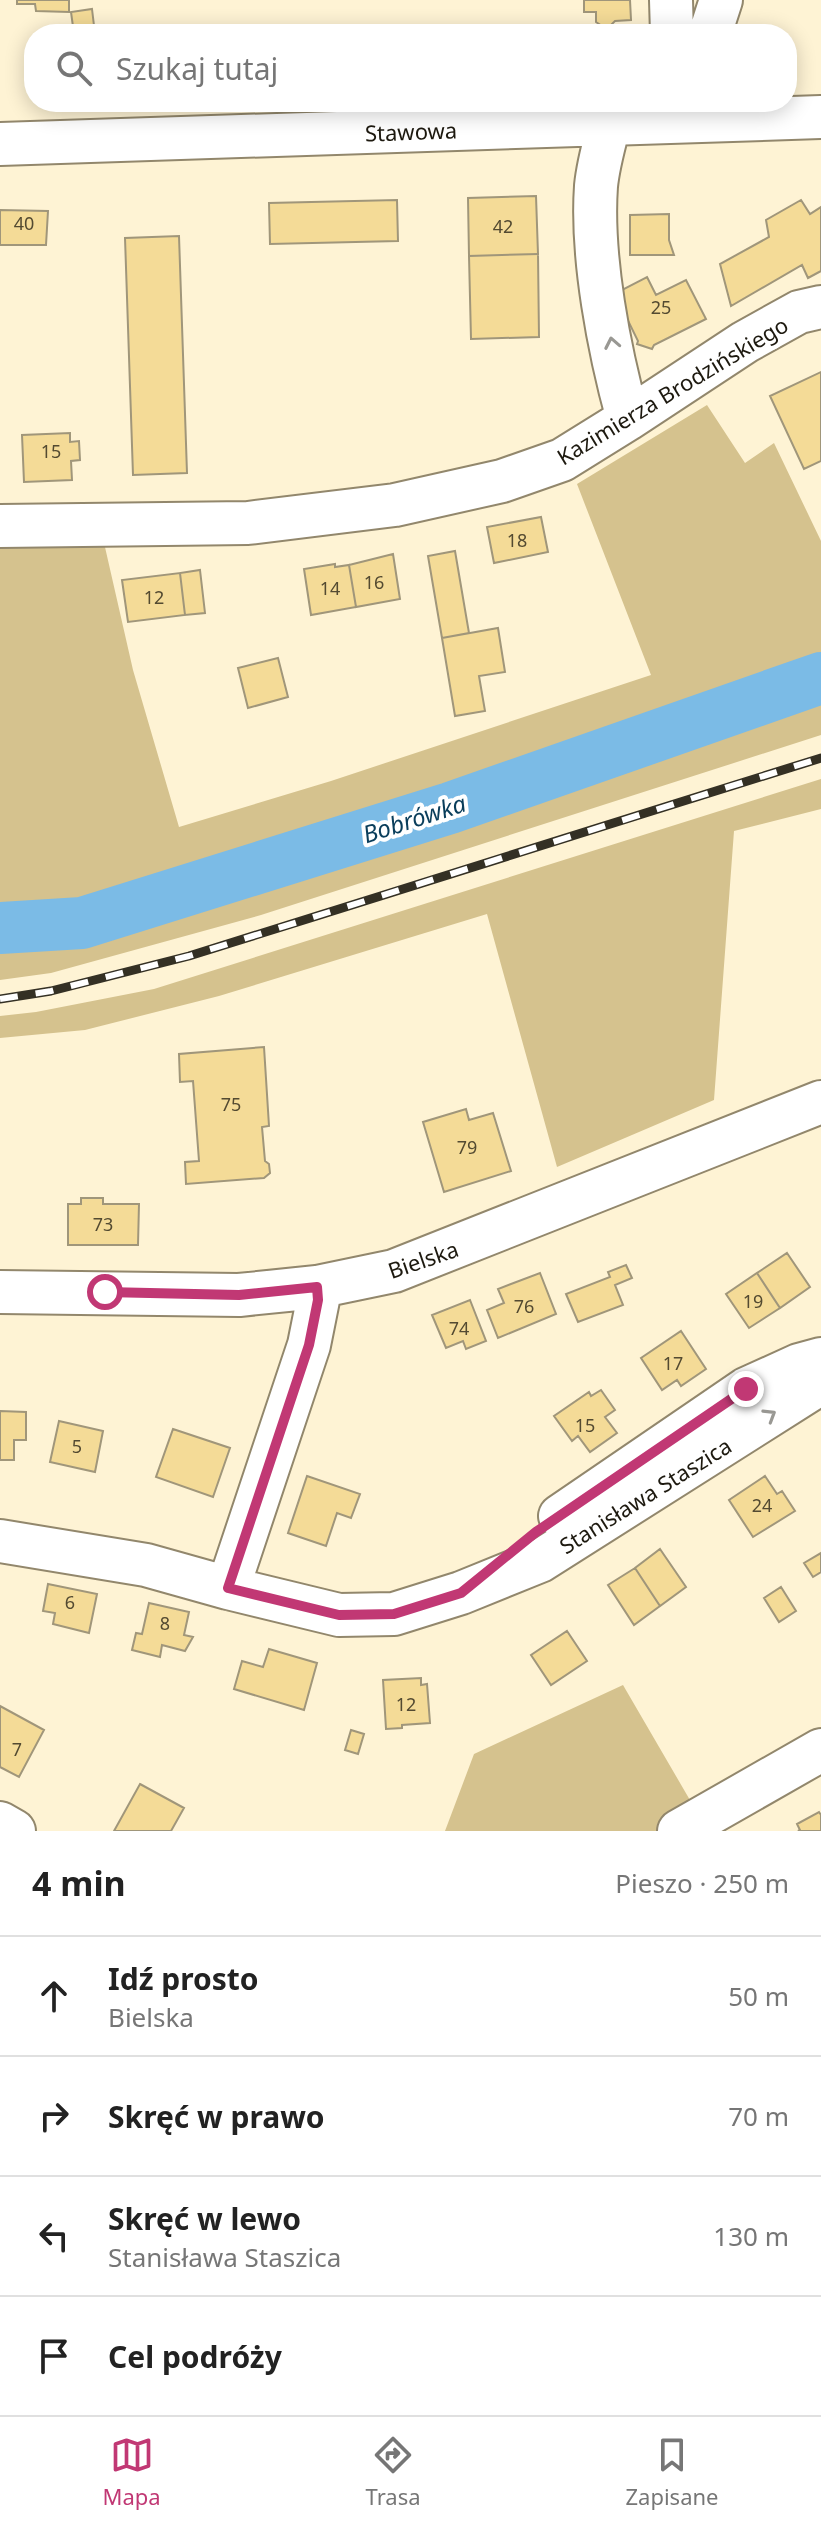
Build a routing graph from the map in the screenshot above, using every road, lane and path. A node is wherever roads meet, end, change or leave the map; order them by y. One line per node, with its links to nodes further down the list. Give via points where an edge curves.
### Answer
1 (671, 0): 3 (street)
2 (721, 0): 4 (street)
3 (672, 24)
4 (713, 24)
5 (673, 112): 6 (street, Stawowa); 7 (street, Stawowa)
6 (821, 117)
7 (609, 125): 8 (street, Stawowa); 10 (street, one-way to 7, via 595,242 596,183)
8 (0, 144)
9 (821, 307): 10 (street, Kazimierza Brodzińskiego, via 799,312 745,342)
10 (628, 419): 11 (street, Kazimierza Brodzińskiego, via 562,460 502,481 395,505 248,523)
11 (0, 526)
12 (821, 1102): 13 (street, Bielska, via 442,1254 394,1271)
13 (317, 1287): 14 (street, Bielska, via 239,1295); 18 (street, via 309,1345)
14 (0, 1292)
15 (821, 1359): 19 (street, Stanisława Staszica, via 746,1389 536,1532)
16 (821, 1383): 19 (street, Stanisława Staszica, one-way to 16, via 540,1561)
17 (0, 1541): 18 (street, Stanisława Staszica, via 146,1565)
18 (228, 1588): 19 (street, Stanisława Staszica, via 339,1615 394,1614)
19 (461, 1593)
20 (821, 1750): 23 (street)
21 (0, 1823): 22 (street)
22 (14, 1831)
23 (679, 1831)

